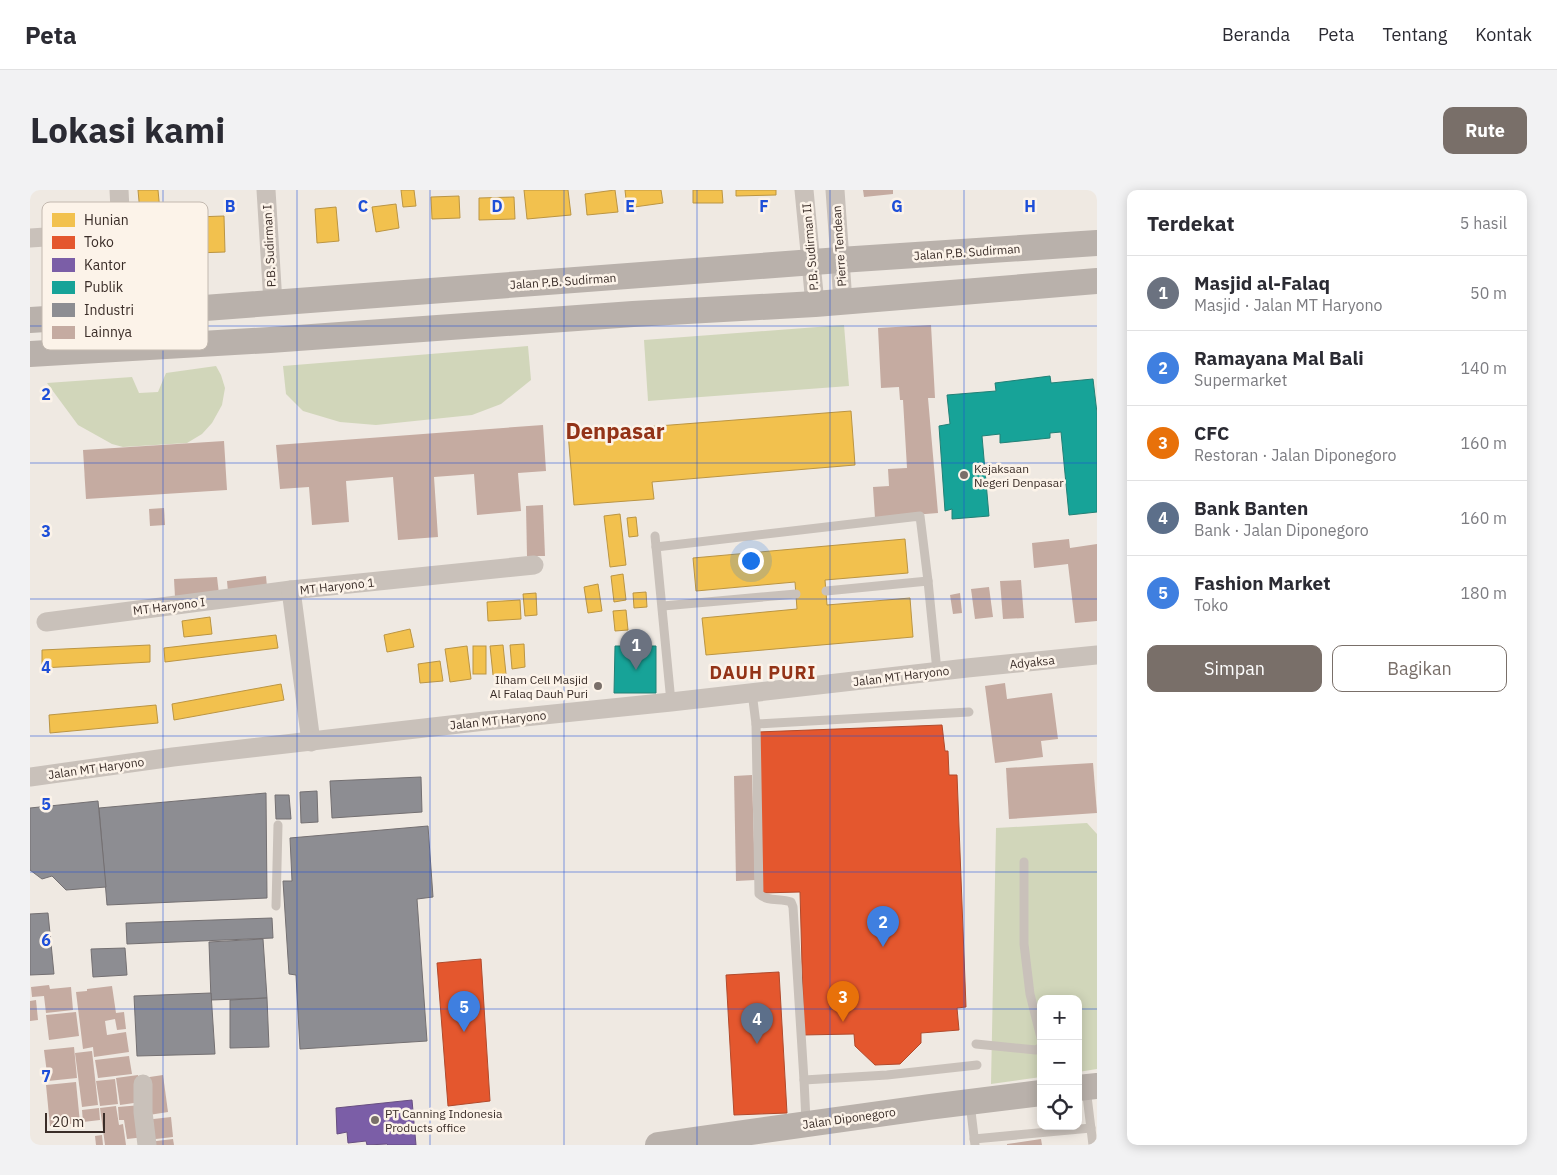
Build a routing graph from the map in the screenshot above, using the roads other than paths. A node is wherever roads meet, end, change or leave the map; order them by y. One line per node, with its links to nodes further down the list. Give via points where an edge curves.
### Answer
1 (266, 190): 9 (street, P.B. Sudirman I)
2 (804, 190): 6 (street, P.B. Sudirman II)
3 (835, 190): 5 (street, Pierre Tendean)
4 (1097, 242): 5 (main road, Jalan P.B. Sudirman)
5 (840, 260): 6 (main road, Jalan P.B. Sudirman); 8 (street, Pierre Tendean)
6 (811, 263): 9 (main road, Jalan P.B. Sudirman); 10 (street, P.B. Sudirman II)
7 (1097, 280): 8 (main road)
8 (843, 302): 10 (main road)
9 (273, 303): 11 (main road, Jalan P.B. Sudirman)
10 (815, 304): 12 (main road)
11 (208, 308)
12 (208, 343)
13 (95, 350): 14 (main road)
14 (30, 354)
15 (655, 536): 16 (lane)
16 (656, 547): 18 (lane, via 920,516); 22 (lane)
17 (534, 565): 19 (street, MT Haryono 1)
18 (928, 581): 20 (lane); 26 (lane)
19 (291, 590): 23 (street, MT Haryono I); 31 (street, MT Haryono 1)
20 (826, 591)
21 (796, 594): 22 (lane)
22 (662, 606): 28 (lane)
23 (46, 622)
24 (1097, 655): 25 (street, Adyaksa)
25 (967, 668): 26 (street, Jalan MT Haryono)
26 (937, 671): 27 (street, Jalan MT Haryono)
27 (752, 692): 28 (street, Jalan MT Haryono); 30 (lane)
28 (671, 702): 31 (street, Jalan MT Haryono)
29 (969, 712): 30 (lane)
30 (756, 724): 40 (lane, via 759,894 770,900 791,902 794,907)
31 (311, 742): 32 (street, Jalan MT Haryono)
32 (30, 777)
33 (278, 825): 35 (lane)
34 (1024, 862): 36 (lane, via 1024,944)
35 (276, 906)
36 (1037, 1022)
37 (976, 1044): 38 (lane)
38 (1037, 1049)
39 (976, 1065): 40 (lane)
40 (804, 1080): 45 (lane)
41 (142, 1084): 48 (street)
42 (1087, 1087): 46 (lane)
43 (1037, 1094): 44 (main road, Jalan Diponegoro)
44 (970, 1102): 45 (main road, Jalan Diponegoro); 47 (lane)
45 (806, 1124): 49 (main road, Jalan Diponegoro)
46 (1091, 1128): 47 (lane); 50 (lane)
47 (974, 1142)
48 (147, 1145)
49 (658, 1145)
50 (1093, 1145)

